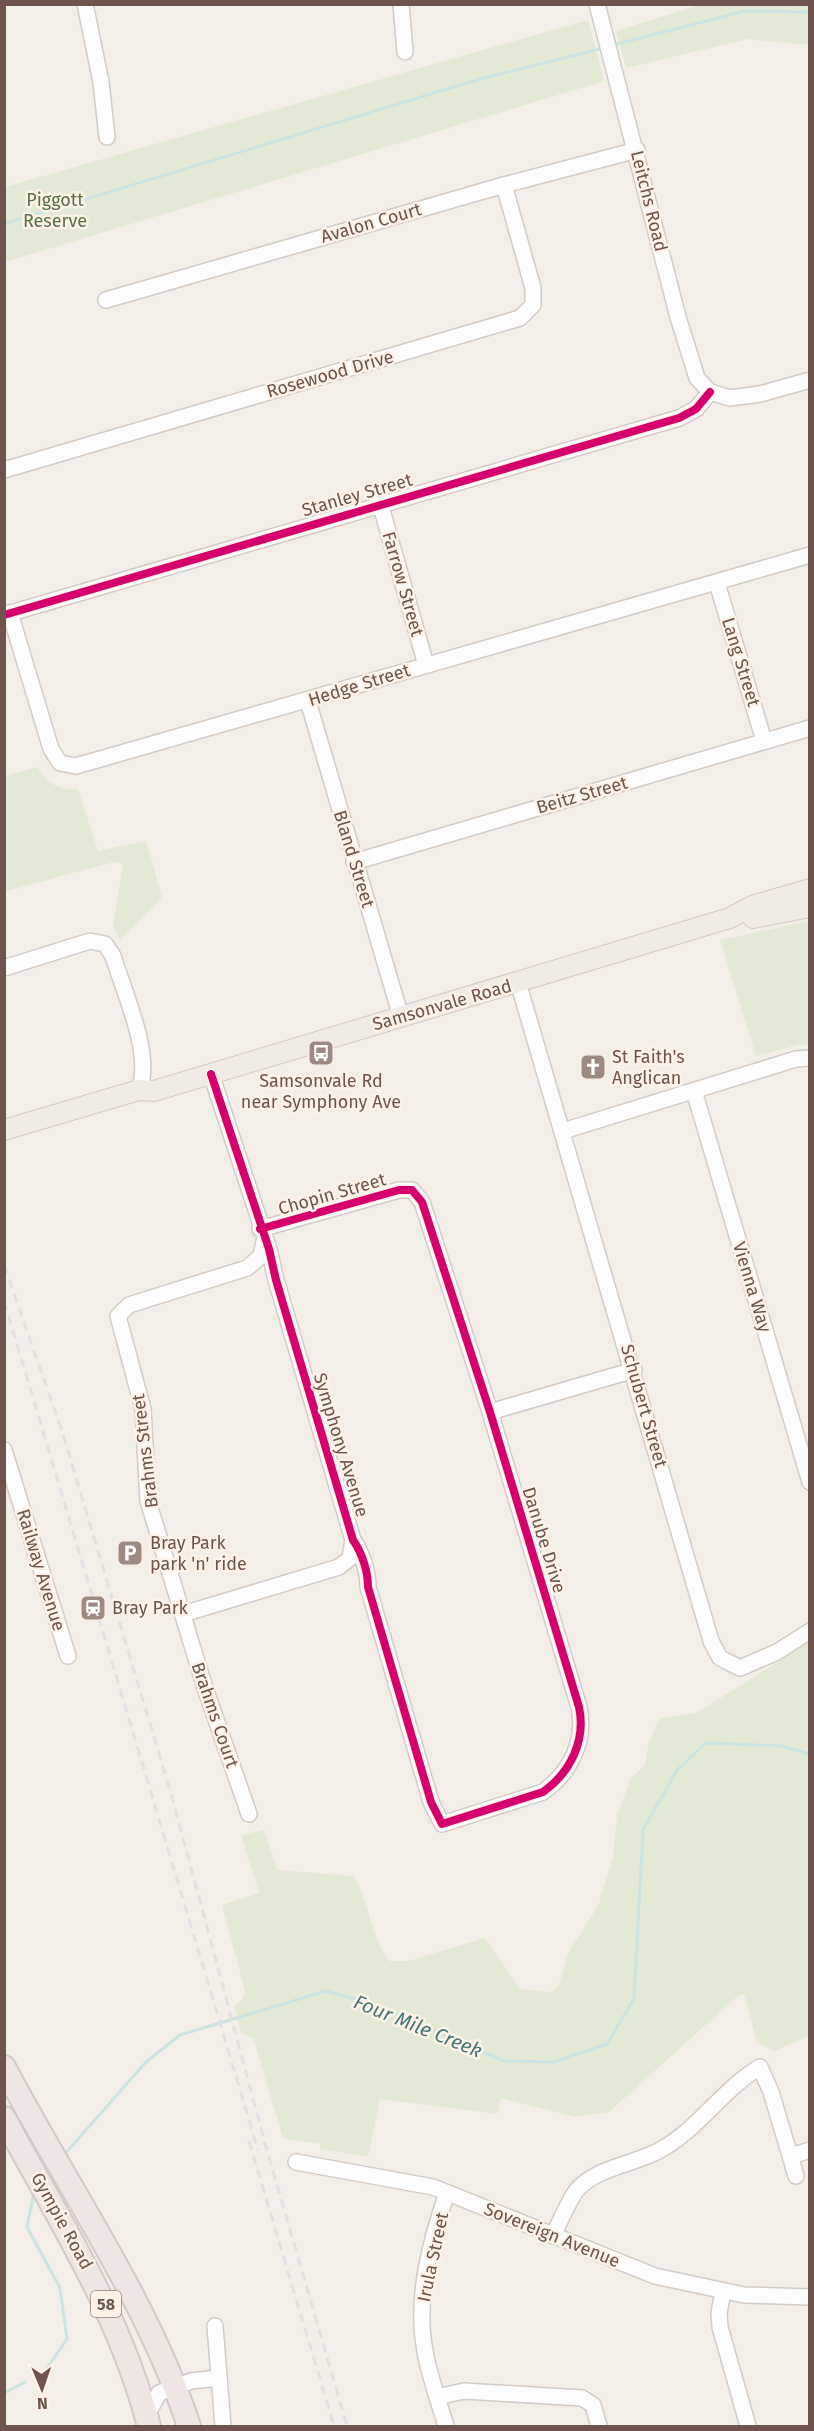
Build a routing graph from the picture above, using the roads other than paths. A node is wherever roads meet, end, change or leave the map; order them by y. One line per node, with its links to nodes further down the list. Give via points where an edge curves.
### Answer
1 (85, 4): 5 (street, via 101,82)
2 (401, 4): 4 (street)
3 (597, 4): 6 (street, Leitchs Road)
4 (405, 52)
5 (107, 137)
6 (637, 150): 7 (street, Avalon Court); 10 (street, Leitchs Road, via 690,363)
7 (504, 185): 8 (street, Avalon Court); 11 (street, Rosewood Drive, via 532,288 533,305 520,318)
8 (106, 300)
9 (810, 380): 10 (street, via 745,397 730,398)
10 (710, 392): 12 (street, Stanley Street, via 696,409 679,418)
11 (4, 470)
12 (380, 503): 15 (street, Stanley Street); 16 (street, Farrow Street)
13 (810, 555): 14 (street, Hedge Street)
14 (717, 583): 16 (street, Hedge Street); 19 (street, Lang Street)
15 (7, 614): 17 (street, Hedge Street, via 51,749 60,763 76,766)
16 (426, 665): 17 (street, Hedge Street)
17 (308, 701): 20 (street, Bland Street)
18 (810, 728): 19 (street, Beitz Street)
19 (764, 741): 20 (street, Beitz Street)
20 (354, 862): 26 (street, Bland Street)
21 (810, 889): 23 (main road, Samsonvale Road, via 752,906)
22 (810, 907): 23 (main road, Samsonvale Road, via 754,918)
23 (730, 918): 25 (main road, Samsonvale Road)
24 (4, 968): 28 (street, via 90,941 105,944 113,956)
25 (518, 982): 26 (main road, Samsonvale Road); 33 (street, Schubert Street)
26 (401, 1017): 29 (main road, Samsonvale Road)
27 (810, 1058): 31 (street)
28 (144, 1060): 30 (street, via 155,1076); 30 (street, via 144,1075)
29 (211, 1074): 30 (main road, Samsonvale Road); 36 (street, Symphony Avenue)
30 (155, 1089): 32 (main road, Samsonvale Road); 34 (main road, Samsonvale Road, via 142,1100)
31 (694, 1091): 33 (street); 42 (street, Vienna Way)
32 (4, 1130)
33 (563, 1131): 39 (street, Schubert Street)
34 (4, 1141)
35 (412, 1190): 36 (street, Chopin Street, via 399,1190); 40 (street, Danube Drive, via 422,1202)
36 (262, 1235): 37 (street, via 261,1256); 38 (street, Symphony Avenue)
37 (247, 1268): 38 (street, via 262,1269); 46 (street, Brahms Street, via 129,1305 118,1316 143,1409 148,1501)
38 (276, 1280): 43 (street, Symphony Avenue)
39 (634, 1370): 40 (street); 47 (street, Schubert Street, via 711,1641 720,1658 740,1668 777,1652)
40 (490, 1412): 50 (street, Danube Drive, via 583,1723 580,1742 555,1783 543,1792)
41 (4, 1450): 48 (street, Railway Avenue)
42 (810, 1482)
43 (353, 1540): 44 (street, via 350,1558); 45 (street, Symphony Avenue, via 368,1576)
44 (339, 1567): 45 (street, via 356,1571); 46 (street)
45 (368, 1587): 50 (street, Symphony Avenue, via 431,1802)
46 (183, 1614): 49 (street, Brahms Court)
47 (810, 1631)
48 (68, 1656)
49 (249, 1814)
50 (442, 1824)
51 (4, 2067): 52 (highway, Gympie Road / 58)
52 (29, 2111): 53 (street, Gympie Road, via 23,2125); 64 (highway, Gympie Road / 58, via 134,2295)
53 (8, 2124): 66 (highway, Gympie Road / 58, via 108,2310)
54 (810, 2150): 55 (street)
55 (791, 2156): 57 (street); 59 (street, via 760,2067 742,2078 662,2149 592,2177 576,2192)
56 (296, 2162): 58 (street, Sovereign Avenue, via 415,2182)
57 (796, 2176)
58 (447, 2193): 59 (street, Sovereign Avenue); 65 (street, Irula Street, via 422,2306 425,2351)
59 (554, 2236): 60 (street, Sovereign Avenue, via 655,2276)
60 (723, 2292): 61 (street, Sovereign Avenue); 71 (street, via 720,2327)
61 (810, 2297)
62 (216, 2326): 63 (street)
63 (219, 2378): 64 (street, Gympie Road); 68 (street)
64 (176, 2386): 66 (street, Gympie Road, via 156,2396); 67 (highway, Gympie Road / 58)
65 (438, 2397): 69 (street, Irula Street); 70 (street, via 464,2391 582,2398 593,2405)
66 (148, 2422)
67 (189, 2427)
68 (224, 2427)
69 (446, 2427)
70 (599, 2427)
71 (748, 2427)

